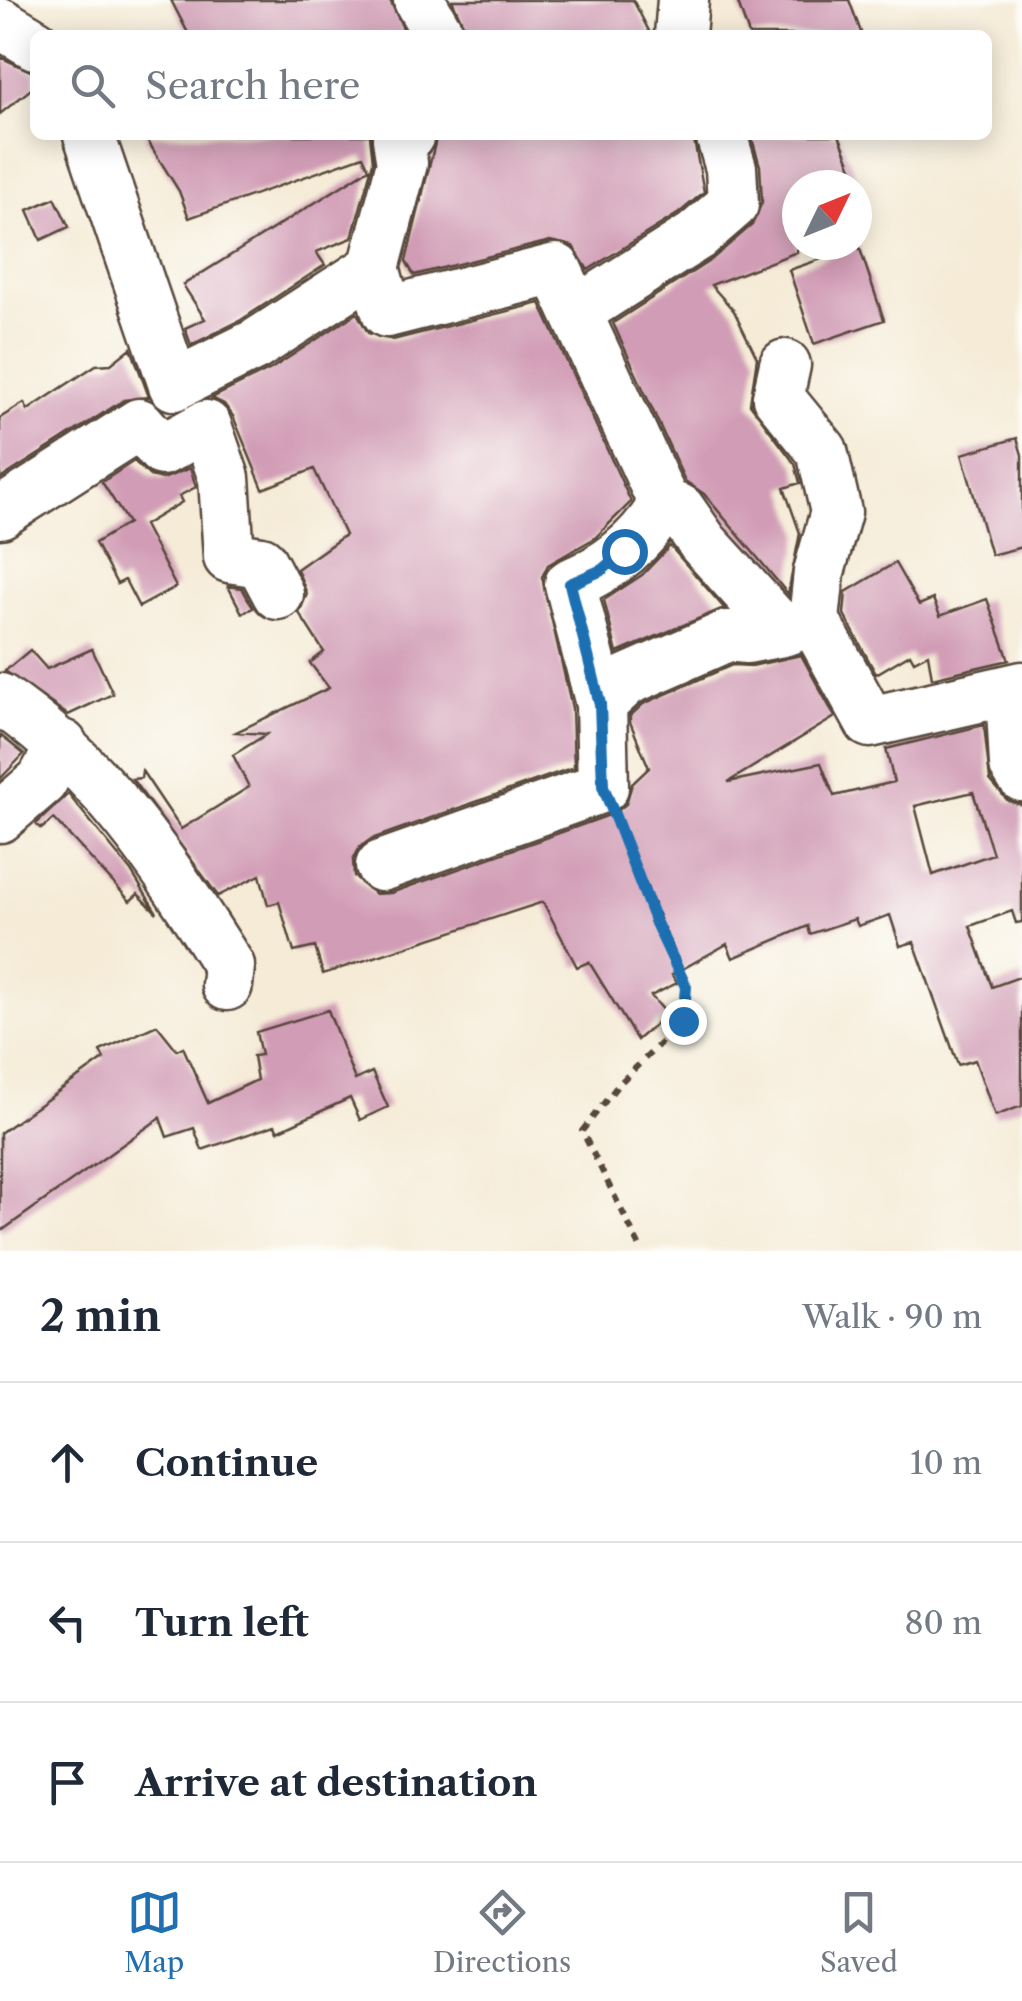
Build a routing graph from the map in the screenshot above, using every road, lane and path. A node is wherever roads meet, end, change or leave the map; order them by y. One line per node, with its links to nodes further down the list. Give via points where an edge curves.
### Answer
1 (419, 0): 4 (street)
2 (684, 0): 5 (street)
3 (0, 23): 6 (street)
4 (436, 30)
5 (681, 30)
6 (30, 41)
7 (92, 140): 13 (street)
8 (398, 140): 10 (street, via 402,162)
9 (722, 140): 11 (street, via 733,204 696,236)
10 (374, 268): 11 (street, via 387,312 556,268); 13 (street, via 255,345)
11 (578, 311): 15 (street)
12 (786, 364): 18 (street, via 778,397 822,451 836,512)
13 (174, 385): 14 (street, via 150,401)
14 (139, 424): 16 (street); 17 (street, via 162,450 206,426 224,478 229,557 261,562)
15 (664, 504): 18 (street, via 680,510 702,543); 21 (street, via 648,532 602,570 570,584)
16 (0, 514)
17 (278, 594)
18 (799, 626): 19 (street, via 870,722); 21 (street, via 727,636 627,680)
19 (1016, 689): 23 (street, via 1015,765)
20 (0, 699): 22 (street)
21 (600, 704): 24 (street)
22 (62, 745): 25 (street, via 42,782); 27 (street, via 137,825 229,966)
23 (1022, 776)
24 (603, 786): 26 (street); 28 (path, via 686,987 683,1021 582,1130)
25 (0, 818)
26 (381, 866)
27 (226, 985)
28 (642, 1251)

